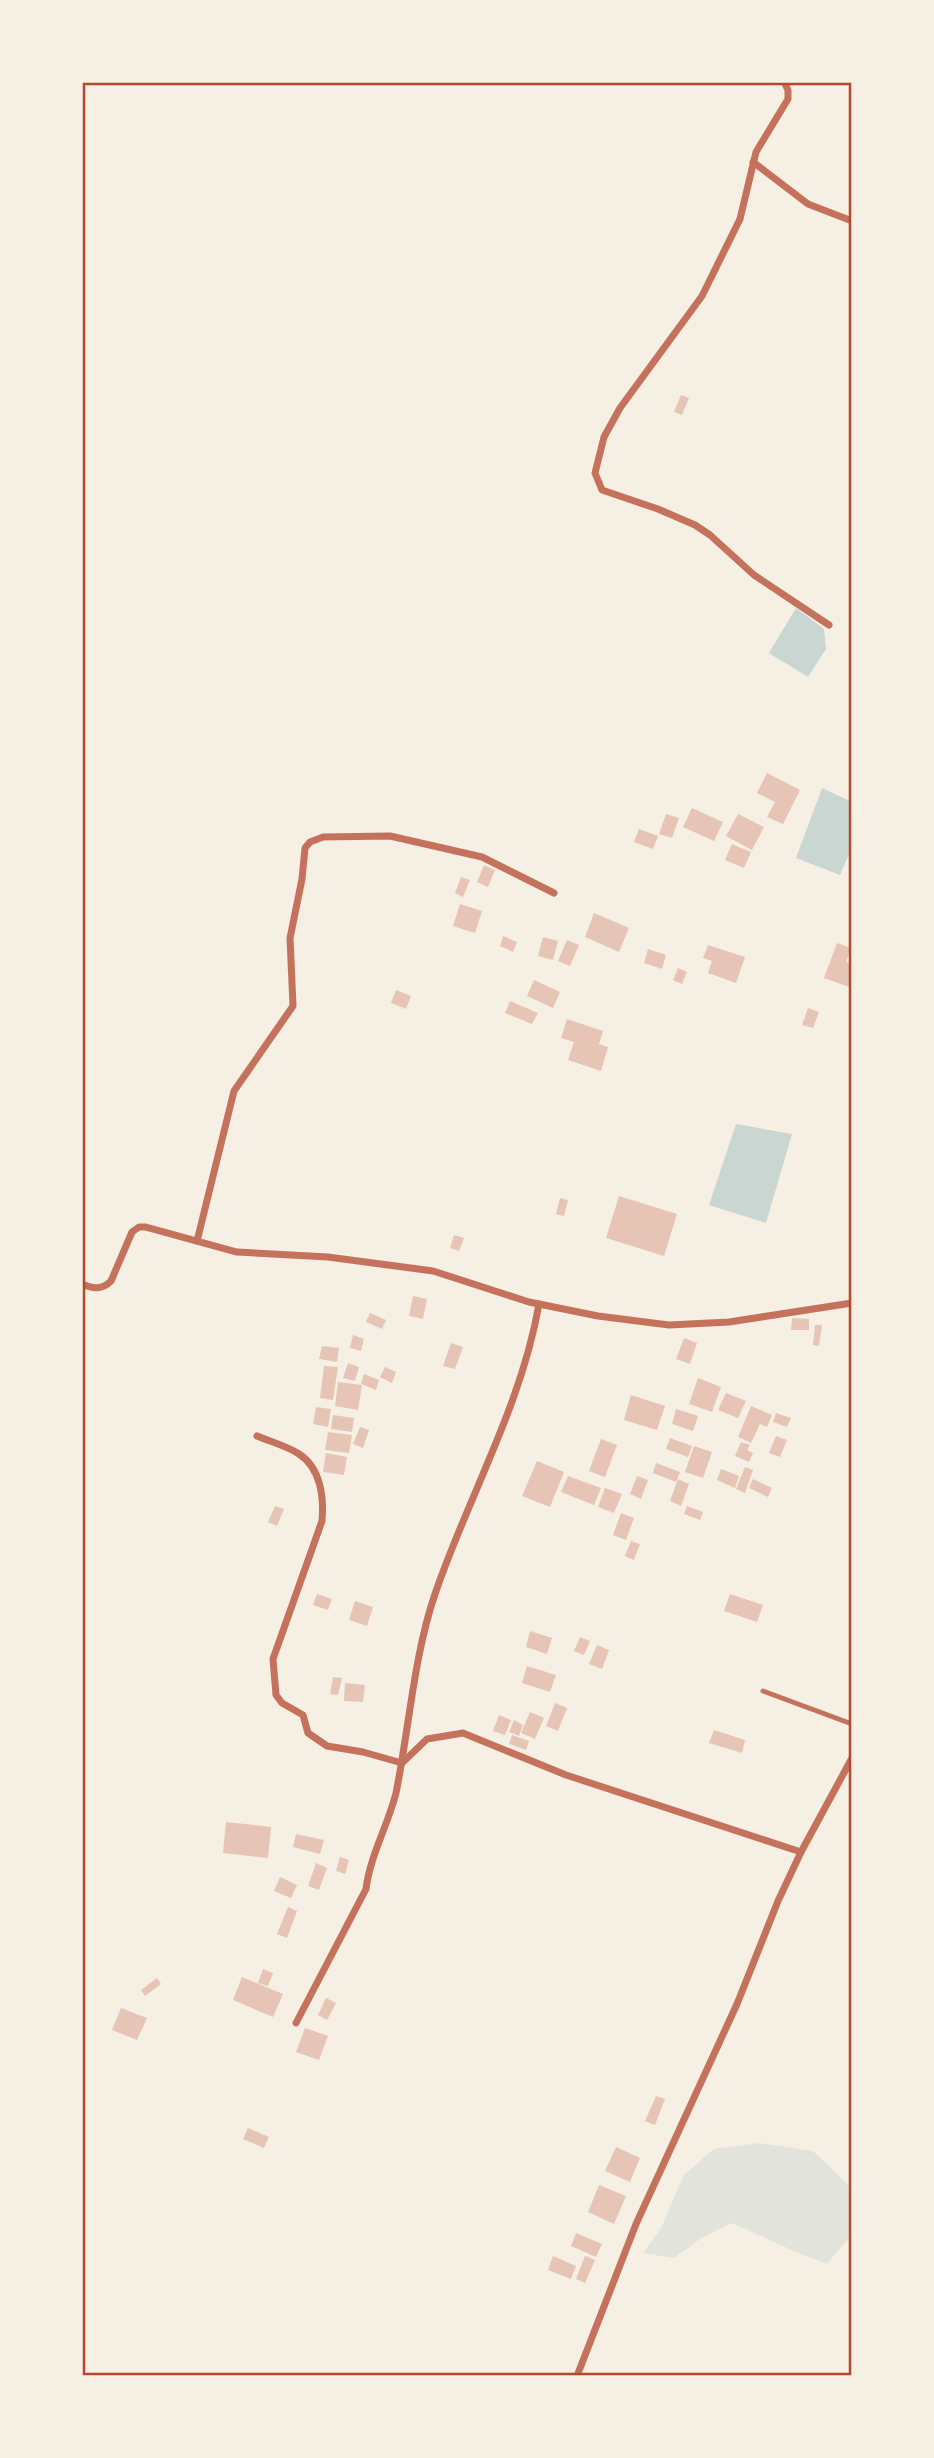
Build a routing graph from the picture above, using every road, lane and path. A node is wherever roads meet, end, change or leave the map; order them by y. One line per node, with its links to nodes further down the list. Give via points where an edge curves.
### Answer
1 (784, 82): 2 (street, via 788,90 785,107)
2 (753, 162): 3 (street, via 808,204); 4 (street, via 740,219 702,296 620,408 604,437 594,473 601,490 695,525 754,575)
3 (852, 221)
4 (829, 625)
5 (554, 893): 6 (street, via 482,857 390,836 323,837 310,842 305,848 290,938 293,1006 234,1091)
6 (197, 1241): 7 (street, via 139,1227 132,1232 105,1287); 9 (street, via 237,1252 328,1257 433,1272)
7 (82, 1284)
8 (852, 1303): 9 (street, via 729,1322 669,1325)
9 (539, 1304): 14 (street, via 513,1405 434,1595 422,1639)
10 (257, 1436): 14 (street, via 308,1461 324,1500 322,1521 273,1659 276,1695 303,1715 308,1733 327,1746)
11 (763, 1691): 12 (lane)
12 (852, 1724)
13 (852, 1758): 15 (street)
14 (402, 1763): 15 (street, via 427,1740 463,1733 566,1775); 16 (street, via 366,1889)
15 (801, 1852): 17 (street, via 636,2224)
16 (296, 2023)
17 (578, 2376)

